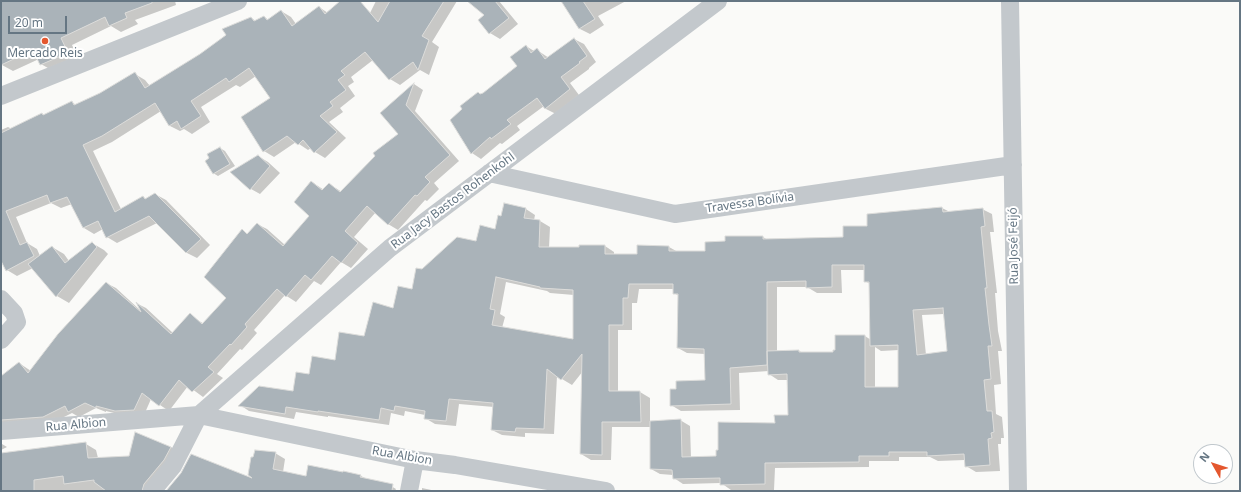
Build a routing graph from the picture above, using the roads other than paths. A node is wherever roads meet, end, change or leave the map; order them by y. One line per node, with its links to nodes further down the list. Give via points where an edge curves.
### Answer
1 (238, 1): 4 (street)
2 (718, 1): 6 (street, Rua Jacy Bastos Rohenkohl)
3 (1010, 1): 5 (street, Rua José Feijó)
4 (1, 96)
5 (1013, 165): 6 (street, Travessa Bolívia, via 675,214); 15 (street, Rua José Feijó)
6 (488, 173): 9 (street, Rua Jacy Bastos Rohenkohl, via 390,248)
7 (1, 299): 8 (street, via 14,313 17,322)
8 (1, 340)
9 (200, 415): 10 (street, Rua Albion); 11 (street, Rua Albion); 12 (street, via 173,466)
10 (1, 431)
11 (415, 460): 13 (street); 14 (street, Rua Albion)
12 (152, 491)
13 (409, 491)
14 (606, 491)
15 (1018, 491)

